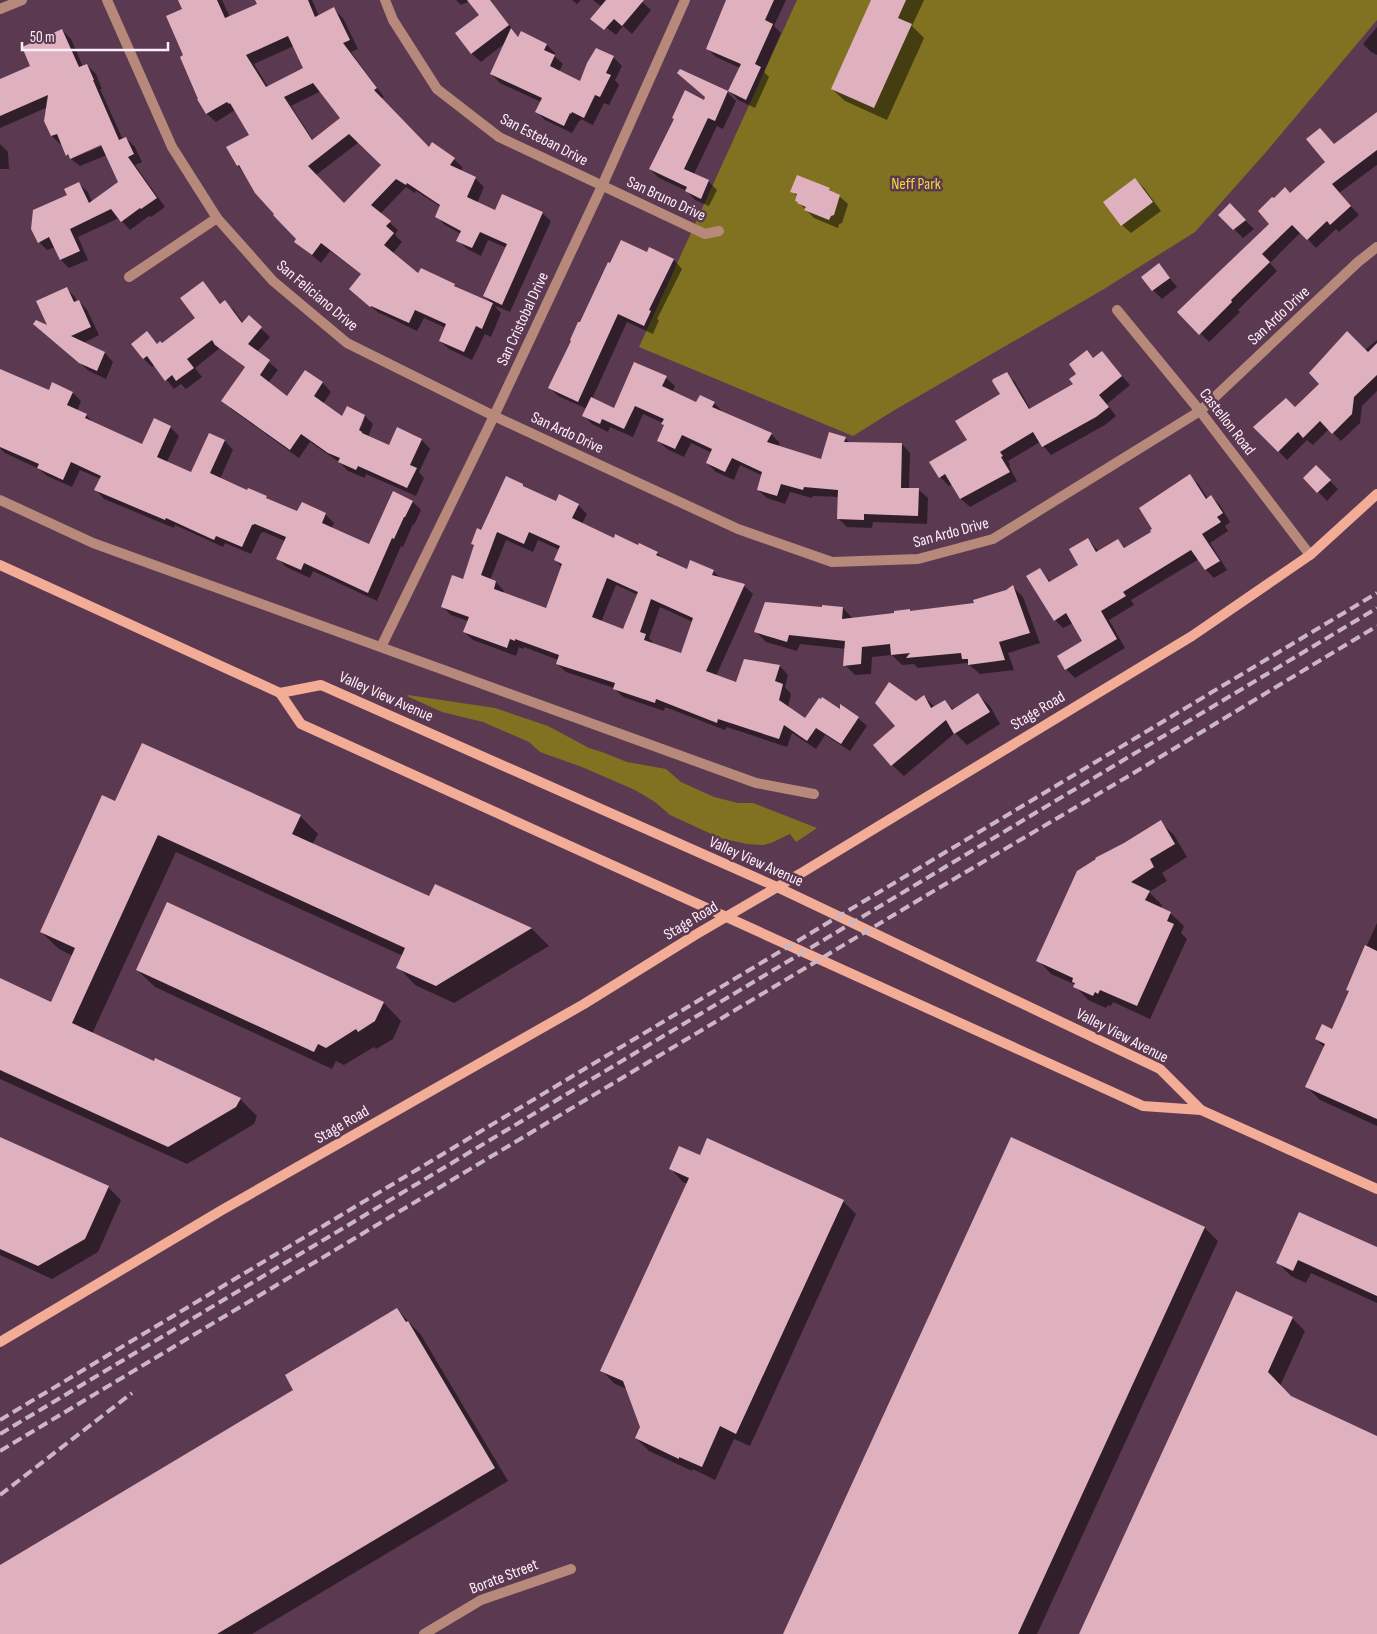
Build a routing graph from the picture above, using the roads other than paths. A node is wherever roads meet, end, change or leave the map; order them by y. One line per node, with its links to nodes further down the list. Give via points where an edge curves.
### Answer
1 (22, 0): 5 (street)
2 (107, 0): 7 (street, San Feliciano Drive, via 172,146)
3 (385, 0): 6 (street, San Esteban Drive, via 393,20 437,89 499,137)
4 (685, 0): 6 (street, San Cristobal Drive)
5 (0, 10)
6 (602, 186): 8 (street, San Bruno Drive, via 705,234); 13 (street, San Cristobal Drive)
7 (217, 218): 10 (street); 13 (street, San Feliciano Drive, via 272,282 347,343)
8 (719, 231)
9 (1377, 247): 12 (street, San Ardo Drive)
10 (129, 277)
11 (1116, 310): 12 (street, Castellon Road)
12 (1200, 411): 13 (street, San Ardo Drive, via 993,540 918,559 832,562 738,528); 16 (street, Castellon Road)
13 (494, 416): 18 (street, San Cristobal Drive)
14 (1377, 494): 16 (main road, Stage Road)
15 (0, 500): 18 (street, via 93,543)
16 (1310, 555): 21 (main road, Stage Road, via 1192,636)
17 (0, 565): 19 (main road)
18 (381, 648): 20 (street, via 756,783)
19 (280, 693): 21 (main road, Valley View Avenue, via 321,685); 22 (main road, Valley View Avenue, via 301,724)
20 (814, 794)
21 (777, 887): 22 (main road, Stage Road); 23 (main road, Valley View Avenue, via 1160,1069)
22 (726, 917): 23 (main road, Valley View Avenue, via 1143,1106); 25 (main road, Stage Road, via 584,1004 222,1210)
23 (1201, 1110): 24 (main road, Valley View Avenue)
24 (1377, 1189)
25 (0, 1342)
26 (571, 1569): 27 (street, Borate Street, via 481,1600)
27 (424, 1634)

